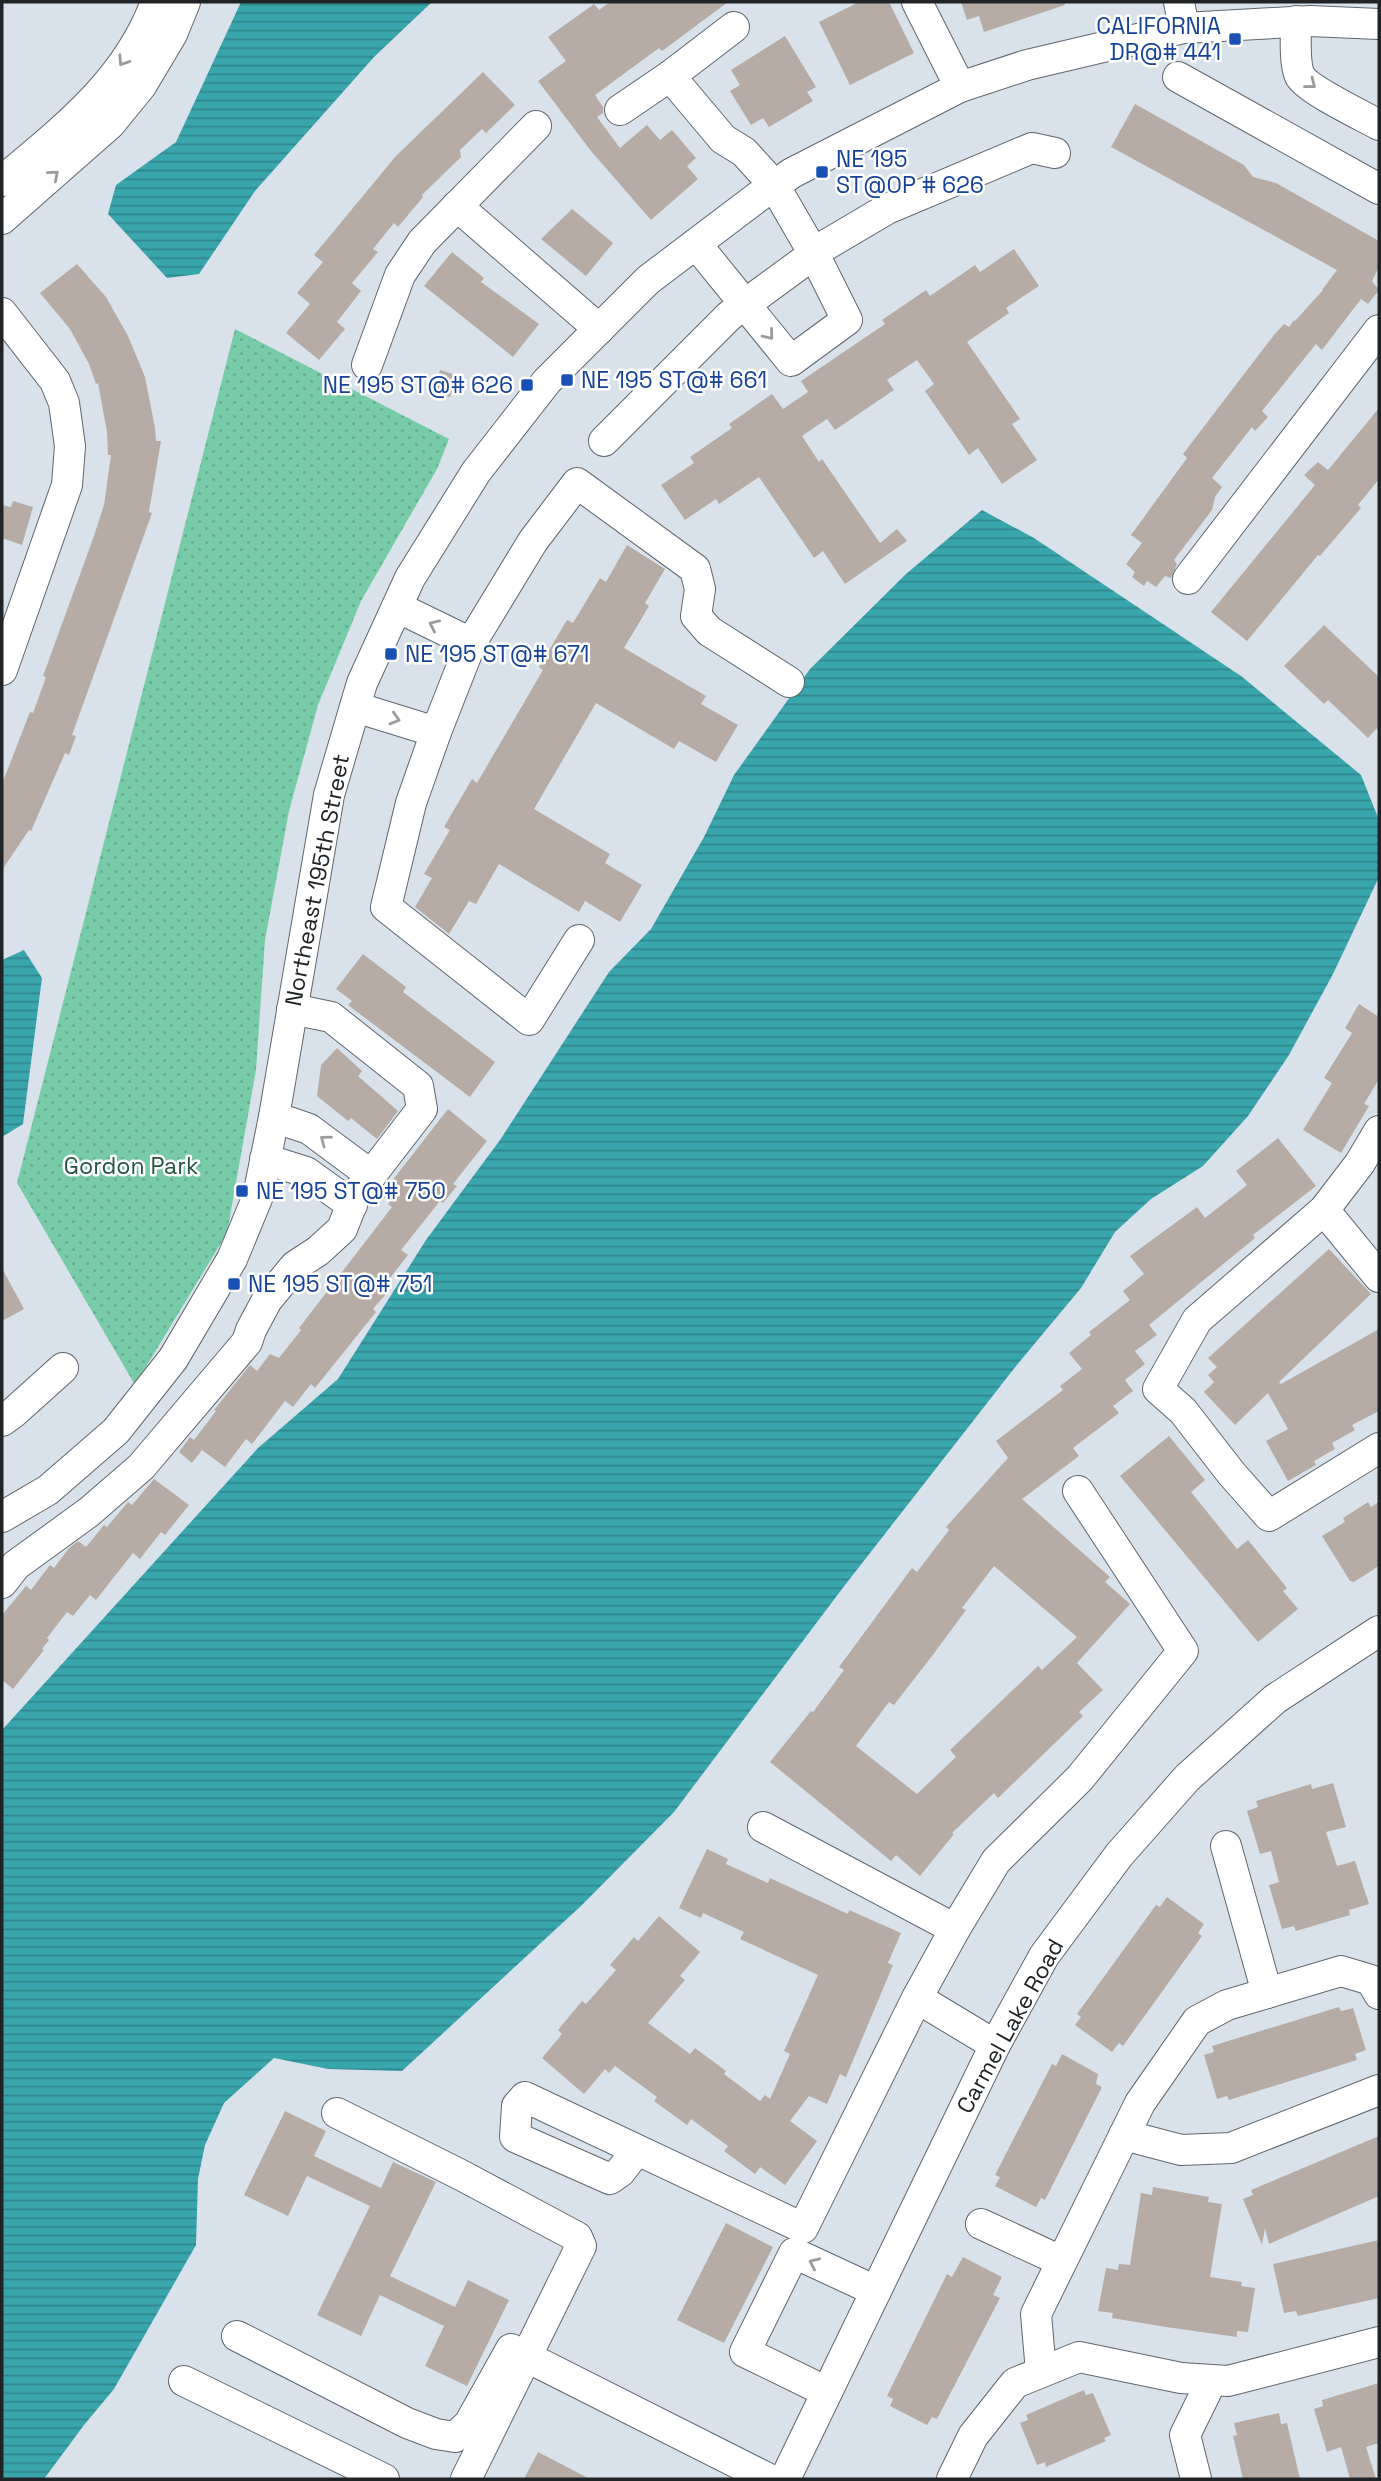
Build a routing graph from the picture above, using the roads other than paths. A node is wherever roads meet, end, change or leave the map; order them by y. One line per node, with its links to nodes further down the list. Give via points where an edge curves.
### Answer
1 (156, 2): 15 (street, one-way to 15, via 105,89 79,117)
2 (185, 2): 19 (street, one-way to 2, via 110,124 141,86)
3 (917, 2): 10 (street)
4 (1182, 15): 5 (street, Northeast 195th Street); 10 (street, Northeast 195th Street)
5 (1296, 22): 6 (street, Northeast 195th Street); 12 (street, one-way to 12, via 1300,76)
6 (1379, 24)
7 (734, 27): 8 (street)
8 (670, 76): 11 (street); 17 (street, via 723,139 744,152)
9 (1178, 77): 16 (street)
10 (960, 87): 17 (street, Northeast 195th Street, via 792,173)
11 (620, 110)
12 (1379, 125)
13 (536, 126): 18 (street)
14 (1055, 153): 21 (street, via 1032,148 887,209)
15 (2, 181)
16 (1379, 189)
17 (766, 191): 20 (street, Northeast 195th Street); 21 (street)
18 (457, 206): 24 (street); 26 (street, via 422,242 400,275)
19 (2, 219)
20 (696, 244): 22 (street); 24 (street, Northeast 195th Street, via 648,280)
21 (814, 254): 22 (street); 22 (street, one-way to 21, via 790,361 848,320)
22 (745, 305): 27 (street)
23 (2, 313): 29 (street, via 55,381 64,403 70,446 67,485)
24 (599, 329): 30 (street, Northeast 195th Street, via 547,381 476,472)
25 (1379, 330): 28 (street)
26 (367, 365)
27 (604, 441)
28 (1188, 579)
29 (14, 596): 32 (street)
30 (397, 607): 31 (street, one-way to 30); 34 (street, Northeast 195th Street)
31 (471, 643): 33 (street, via 533,541 577,483 695,569 700,589 696,616 709,631); 35 (street)
32 (2, 670)
33 (789, 682)
34 (355, 707): 35 (street, one-way to 35); 37 (street, Northeast 195th Street, via 329,796)
35 (436, 732): 36 (street, via 411,803 386,907 529,1020)
36 (579, 940)
37 (292, 1009): 38 (street, Northeast 195th Street); 41 (street, via 331,1017 418,1086 422,1109)
38 (274, 1117): 40 (street, Northeast 195th Street); 41 (street, one-way to 38, via 309,1129)
39 (1379, 1131): 43 (street)
40 (265, 1159): 42 (street, via 306,1172); 49 (street, Northeast 195th Street, via 258,1196 232,1259 173,1359 116,1431 48,1490)
41 (371, 1175): 42 (street)
42 (352, 1205): 50 (street, via 342,1228 295,1266 267,1300 247,1342 141,1467 16,1565)
43 (1324, 1210): 44 (street); 47 (street, via 1197,1320 1157,1390 1183,1411 1269,1516)
44 (1379, 1277)
45 (63, 1368): 46 (street)
46 (2, 1421)
47 (1379, 1448)
48 (1078, 1491): 54 (street, via 1183,1651 1080,1778 996,1861)
49 (2, 1517)
50 (2, 1583)
51 (1379, 1631): 58 (street, Carmel Lake Road, via 1275,1699 1187,1778 1119,1855 1044,1956)
52 (763, 1827): 54 (street)
53 (1226, 1846): 55 (street)
54 (954, 1929): 57 (street)
55 (1267, 1993): 56 (street, via 1341,1971 1371,1980); 61 (street, via 1227,2005 1196,2021 1140,2103)
56 (1379, 1994)
57 (917, 1998): 58 (street); 62 (street, via 803,2228)
58 (995, 2045): 65 (street, Carmel Lake Road)
59 (1379, 2090): 61 (street, via 1231,2148 1181,2150)
60 (337, 2113): 68 (street, via 576,2237 581,2246)
61 (1124, 2135): 64 (street)
62 (637, 2150)
63 (981, 2224): 64 (street)
64 (1061, 2261): 69 (street, via 1036,2314)
65 (876, 2291): 72 (street, Carmel Lake Road); 72 (street, one-way to 72, via 794,2253 745,2352)
66 (237, 2336): 68 (street, via 407,2423 455,2437 469,2424 511,2349)
67 (1379, 2342): 70 (street, via 1228,2381)
68 (528, 2358): 74 (street); 75 (street)
69 (1041, 2372): 70 (street, via 1079,2357); 77 (street, via 1015,2384 973,2436)
70 (1212, 2380): 78 (street, via 1185,2435)
71 (184, 2381): 73 (street)
72 (827, 2392): 76 (street, Carmel Lake Road)
73 (384, 2479)
74 (466, 2479)
75 (769, 2479)
76 (785, 2479)
77 (952, 2479)
78 (1196, 2479)

